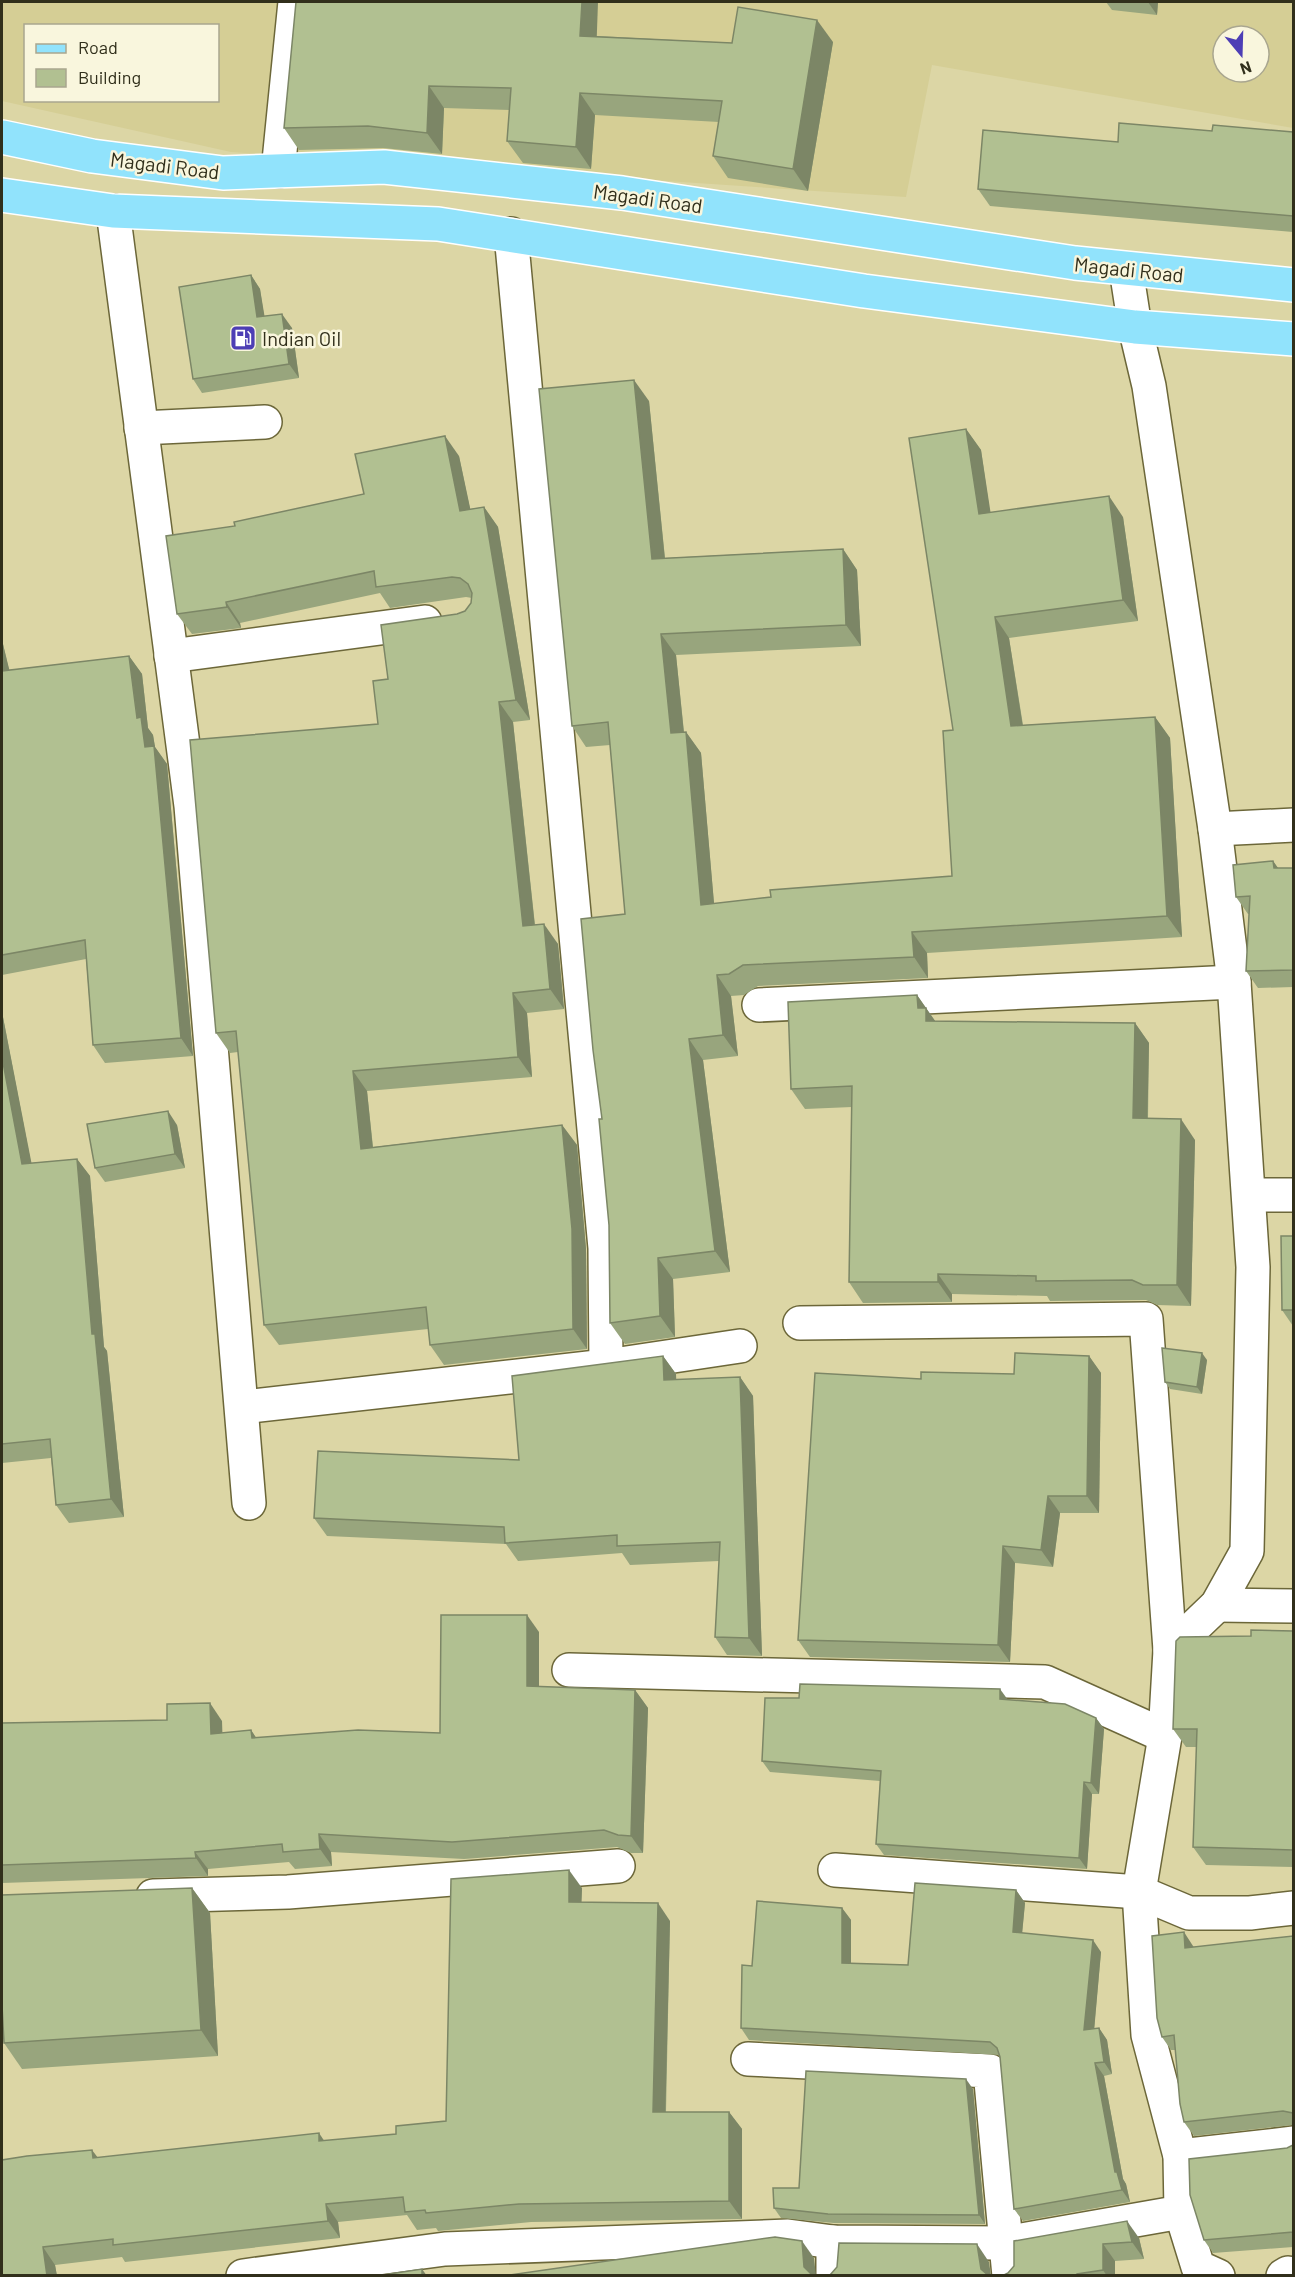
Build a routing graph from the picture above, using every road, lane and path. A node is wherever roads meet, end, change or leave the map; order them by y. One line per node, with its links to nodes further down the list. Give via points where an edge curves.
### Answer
1 (295, 2): 3 (street)
2 (2, 137): 3 (main road, Magadi Road, via 92,156 213,172)
3 (278, 171): 7 (main road, Magadi Road, via 384,167 622,193)
4 (2, 195): 5 (main road)
5 (112, 212): 6 (main road, via 425,224); 12 (street)
6 (511, 234): 9 (main road, via 864,291); 23 (street, via 605,1248)
7 (1126, 268): 8 (main road, Magadi Road); 9 (street)
8 (1293, 285)
9 (1135, 327): 10 (main road); 16 (street, via 1149,386)
10 (1293, 339)
11 (265, 422): 12 (street)
12 (141, 428): 14 (street)
13 (456, 617): 14 (street)
14 (171, 656): 24 (street, via 191,807)
15 (1293, 825): 16 (street)
16 (1215, 829): 17 (street)
17 (1234, 982): 18 (street); 20 (street)
18 (759, 1005)
19 (1293, 1195): 20 (street)
20 (1249, 1196): 26 (street, via 1253,1267 1247,1551)
21 (800, 1323): 28 (street, via 1146,1319)
22 (740, 1346): 23 (street)
23 (606, 1366): 24 (street)
24 (243, 1407): 25 (street)
25 (249, 1503)
26 (1217, 1605): 27 (street); 28 (street)
27 (1293, 1606)
28 (1170, 1650): 30 (street)
29 (569, 1670): 30 (street, via 1044,1682)
30 (1165, 1736): 33 (street)
31 (618, 1866): 34 (street, via 288,1892)
32 (835, 1870): 33 (street)
33 (1139, 1892): 35 (street, via 1189,1913); 38 (street, via 1148,2035)
34 (121, 1898)
35 (1293, 1908)
36 (748, 2059): 41 (street, via 990,2071)
37 (1293, 2143): 38 (street)
38 (1180, 2156): 39 (street)
39 (1181, 2212): 41 (street); 46 (street, via 1198,2267)
40 (833, 2242): 41 (street); 42 (street, via 788,2236 445,2250); 44 (street)
41 (1005, 2243): 45 (street)
42 (283, 2273): 43 (street)
43 (243, 2276)
44 (833, 2276)
45 (1009, 2276)
46 (1218, 2276)

